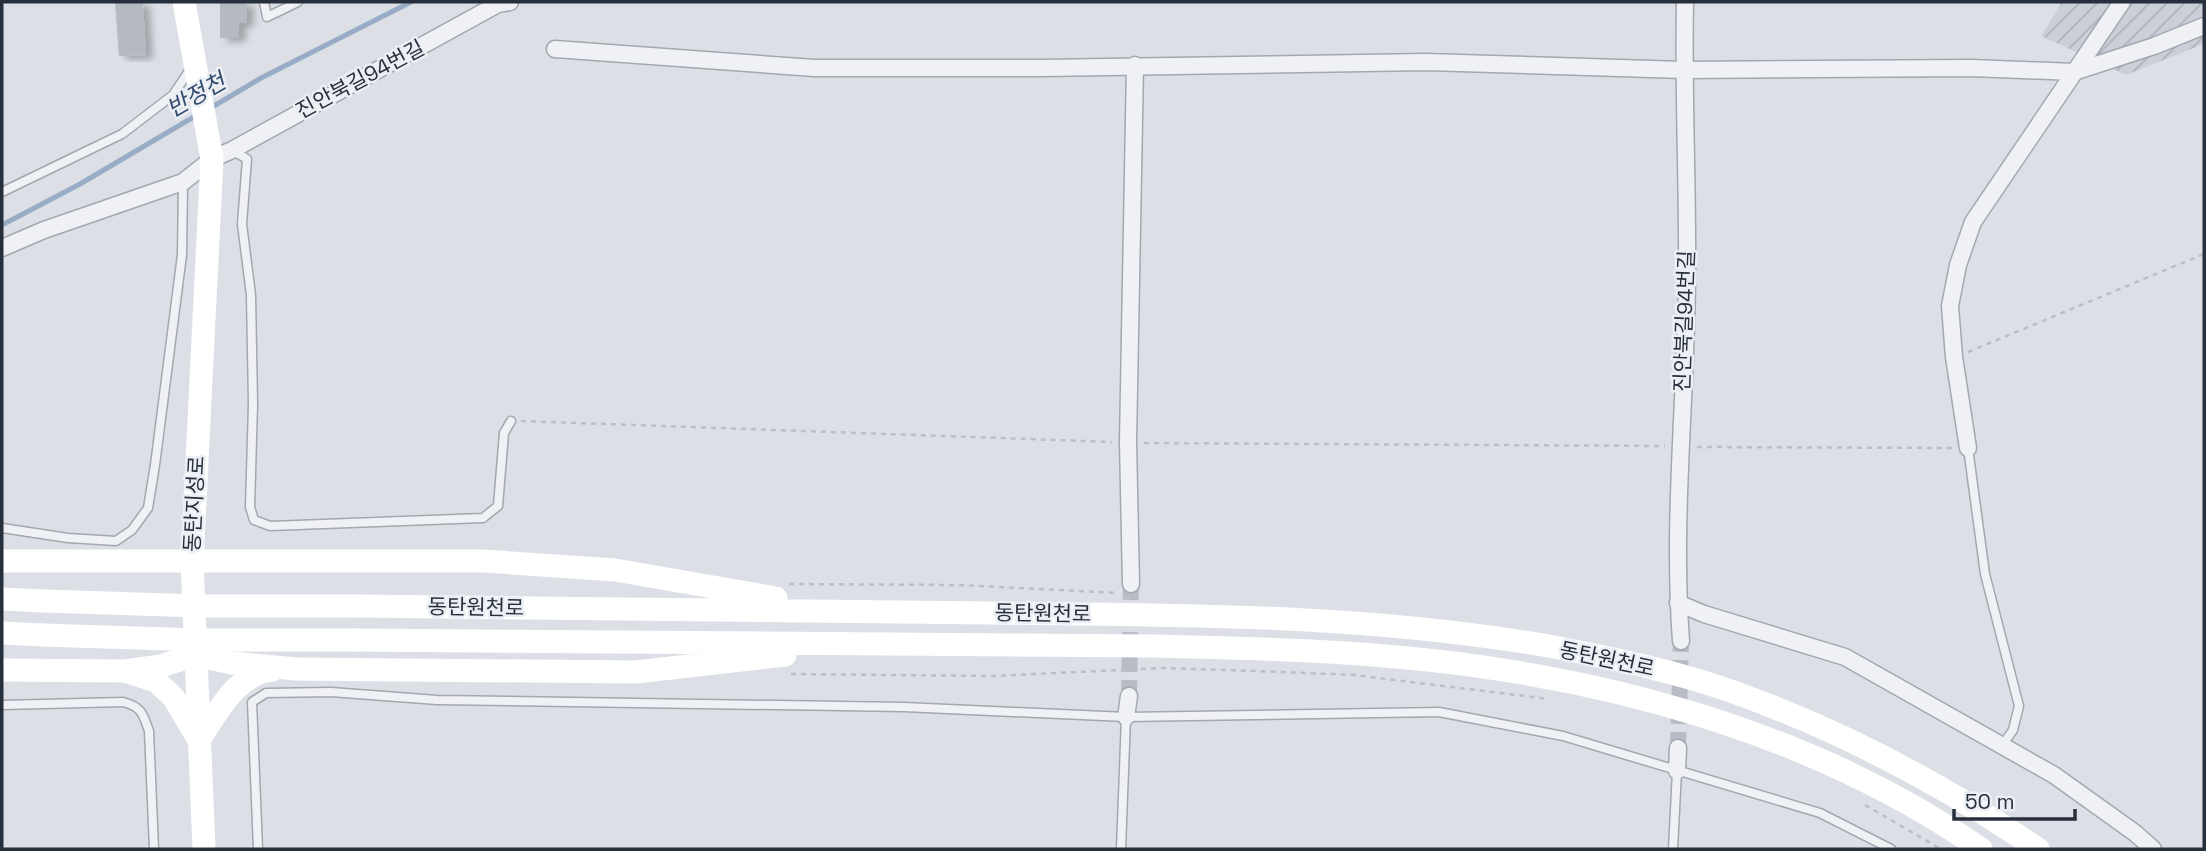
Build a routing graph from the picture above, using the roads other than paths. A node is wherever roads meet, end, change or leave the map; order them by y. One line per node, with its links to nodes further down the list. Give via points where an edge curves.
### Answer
1 (184, 2): 10 (main road)
2 (264, 2): 3 (lane, via 267,18)
3 (298, 2)
4 (510, 2): 13 (street, 진안북길94번길, via 498,4)
5 (1685, 2): 11 (street, 진안북길94번길)
6 (2122, 2): 12 (street)
7 (2204, 26): 12 (street)
8 (555, 49): 9 (street, via 814,68)
9 (1135, 65): 11 (street, via 1426,62); 23 (street, via 1128,442)
10 (195, 67): 13 (main road, 동탄지성로); 16 (lane, via 173,95 122,134)
11 (1683, 70): 12 (street); 25 (street, 진안북길94번길, via 1687,279)
12 (2074, 72): 19 (street, via 1973,222 1958,265 1950,306)
13 (225, 148): 14 (street); 15 (street); 22 (main road, 동탄지성로)
14 (247, 159): 18 (lane, via 242,224 251,295 250,507 254,520 270,526 483,518 498,506 504,433)
15 (183, 182): 17 (street); 20 (lane, via 182,255 148,508 132,530 116,541)
16 (2, 192)
17 (2, 248)
18 (511, 421)
19 (1968, 448): 38 (lane, via 1985,574 2019,706 2013,730)
20 (2, 528)
21 (2, 561): 22 (main road)
22 (192, 561): 26 (main road, via 483,561 615,570); 30 (main road, 동탄지성로)
23 (1131, 584)
24 (2, 598): 26 (main road, 동탄원천로, bridge, via 201,606)
25 (1678, 603): 28 (street, 진안북길94번길); 38 (street, via 1845,657)
26 (866, 611): 48 (main road, 동탄원천로, via 1311,619 1434,629 1582,653 1736,692 1807,720 1947,790)
27 (2, 633): 29 (main road, 동탄원천로, bridge, via 186,640)
28 (1681, 641)
29 (867, 644): 31 (main road, via 636,672); 47 (main road, 동탄원천로, via 1278,649 1408,658 1550,678 1629,695 1765,737 1919,810)
30 (195, 655): 31 (main road); 33 (main road); 37 (main road, 동탄지성로)
31 (296, 668): 37 (main road, via 267,670 244,680)
32 (2, 670): 33 (main road)
33 (125, 671): 37 (main road, via 164,688)
34 (1129, 696): 36 (street)
35 (2, 705): 41 (lane, via 135,705 149,731)
36 (1126, 717): 40 (lane, via 1438,712 1563,736); 43 (lane, via 904,707 266,693 252,702); 44 (lane)
37 (199, 740): 42 (main road, 동탄지성로)
38 (2002, 746): 49 (street, via 2054,775)
39 (1678, 748): 40 (street)
40 (1677, 771): 45 (lane); 46 (lane, via 1820,813)
41 (154, 849)
42 (204, 849)
43 (258, 849)
44 (1121, 849)
45 (1673, 849)
46 (1891, 849)
47 (1981, 849)
48 (2038, 849)
49 (2153, 849)

